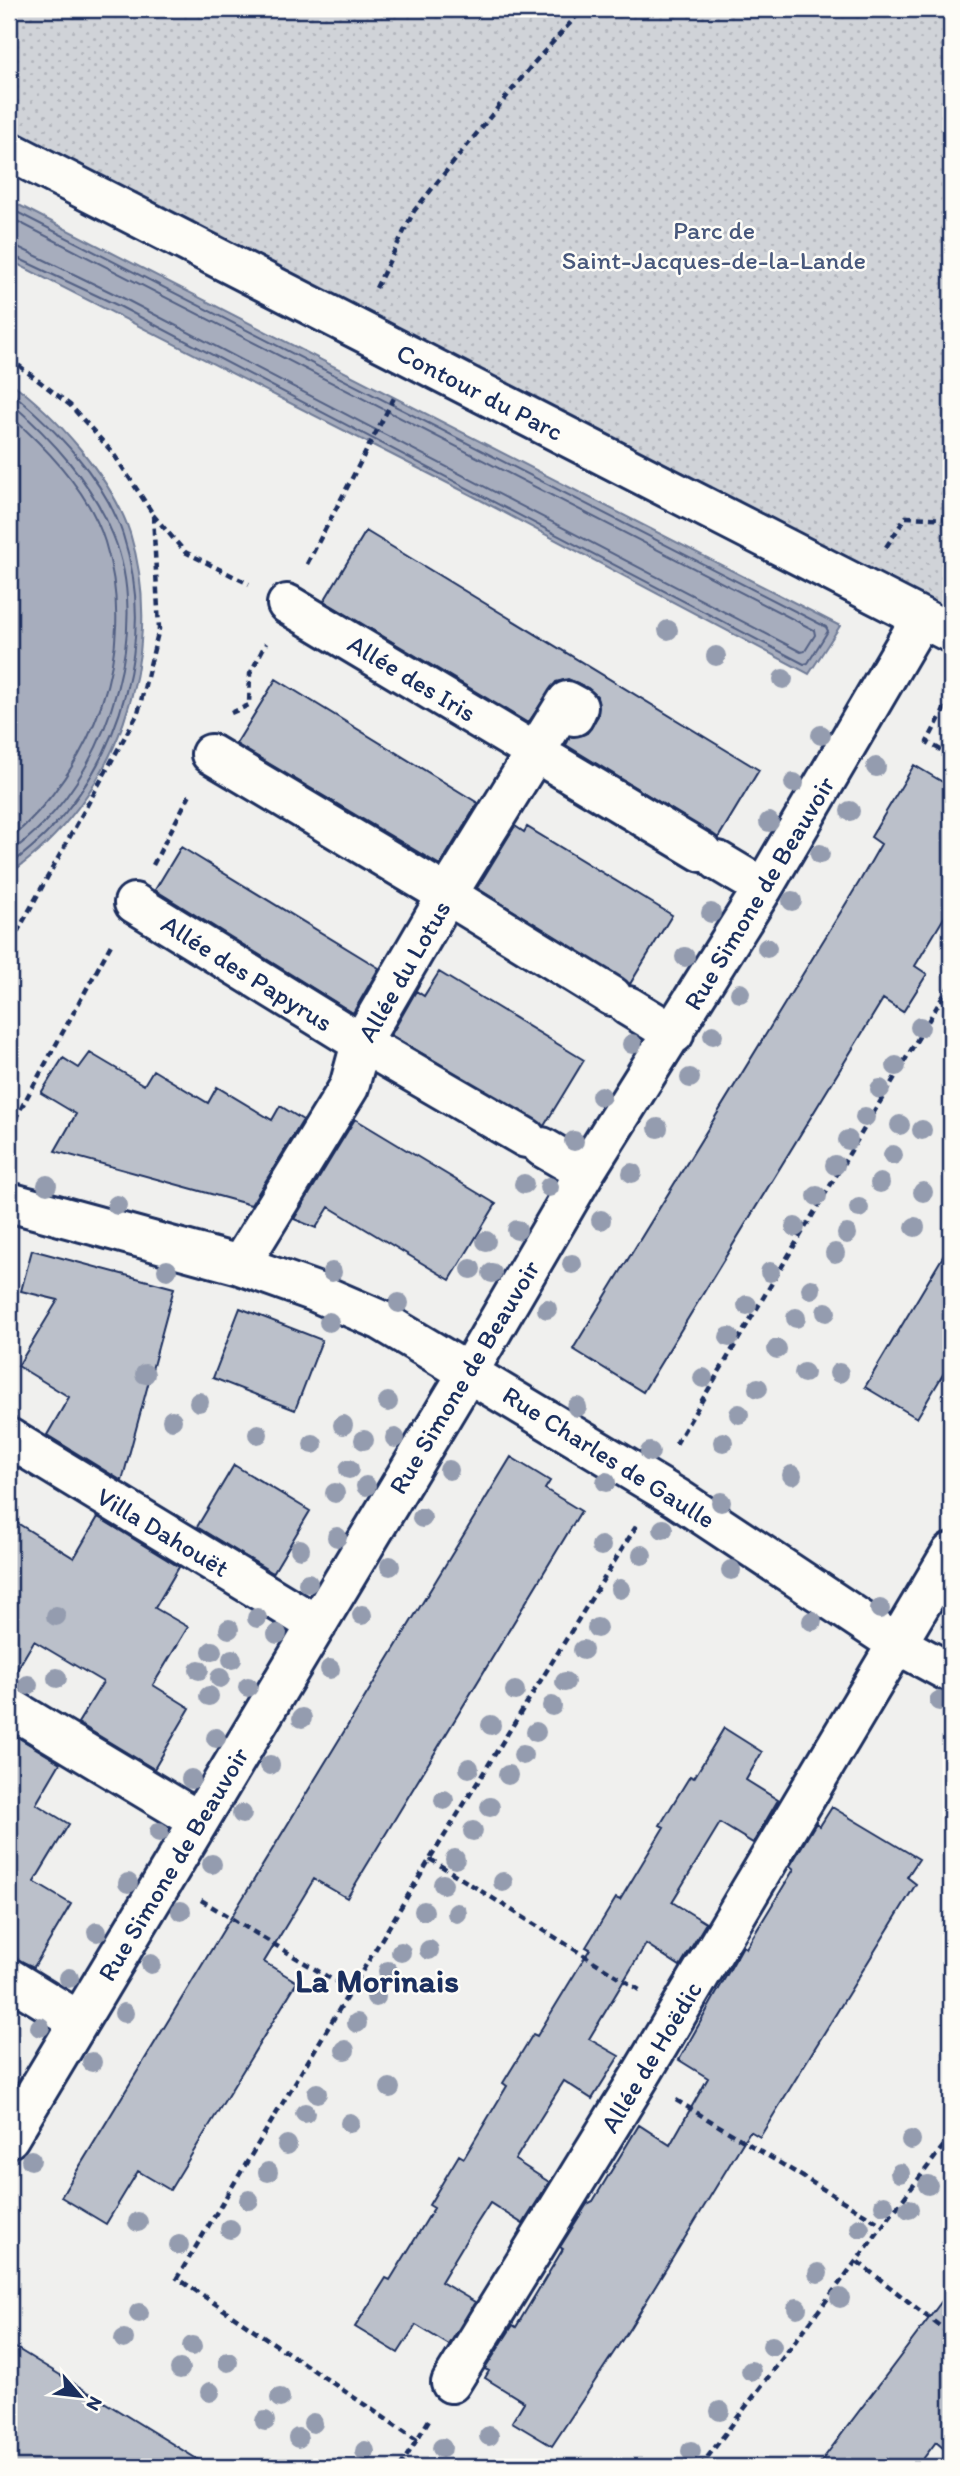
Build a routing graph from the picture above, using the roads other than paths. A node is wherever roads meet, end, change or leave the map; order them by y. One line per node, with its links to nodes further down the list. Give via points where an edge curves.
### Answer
1 (9, 151): 3 (street, Contour du Parc)
2 (287, 604): 4 (street, Allée des Iris)
3 (936, 626): 6 (street, Rue Simone de Beauvoir)
4 (556, 743): 6 (street, Allée des Iris, via 710,856); 7 (street, Allée du Lotus)
5 (211, 754): 7 (street)
6 (763, 888): 9 (street, Rue Simone de Beauvoir)
7 (455, 900): 9 (street); 10 (street, Allée du Lotus)
8 (134, 903): 10 (street, Allée des Papyrus)
9 (674, 1034): 11 (street, Rue Simone de Beauvoir)
10 (372, 1049): 11 (street, Allée des Papyrus); 13 (street, Allée du Lotus)
11 (585, 1172): 14 (street, Rue Simone de Beauvoir)
12 (9, 1202): 13 (street, Rue Charles de Gaulle)
13 (245, 1266): 14 (street, Rue Charles de Gaulle, via 380,1320)
14 (469, 1371): 17 (street, Rue Simone de Beauvoir); 18 (street, Rue Charles de Gaulle, via 653,1483)
15 (9, 1438): 17 (street, Villa Dahouët)
16 (951, 1553): 18 (street, Allée de Hoëdic)
17 (317, 1625): 21 (street, Rue Simone de Beauvoir)
18 (898, 1644): 19 (street, Rue Charles de Gaulle); 25 (street, Allée de Hoëdic)
19 (951, 1673)
20 (9, 1707): 21 (street)
21 (199, 1821): 23 (street, Rue Simone de Beauvoir)
22 (9, 1978): 23 (street)
23 (79, 2021): 24 (street, Rue Simone de Beauvoir)
24 (9, 2138)
25 (451, 2383)

